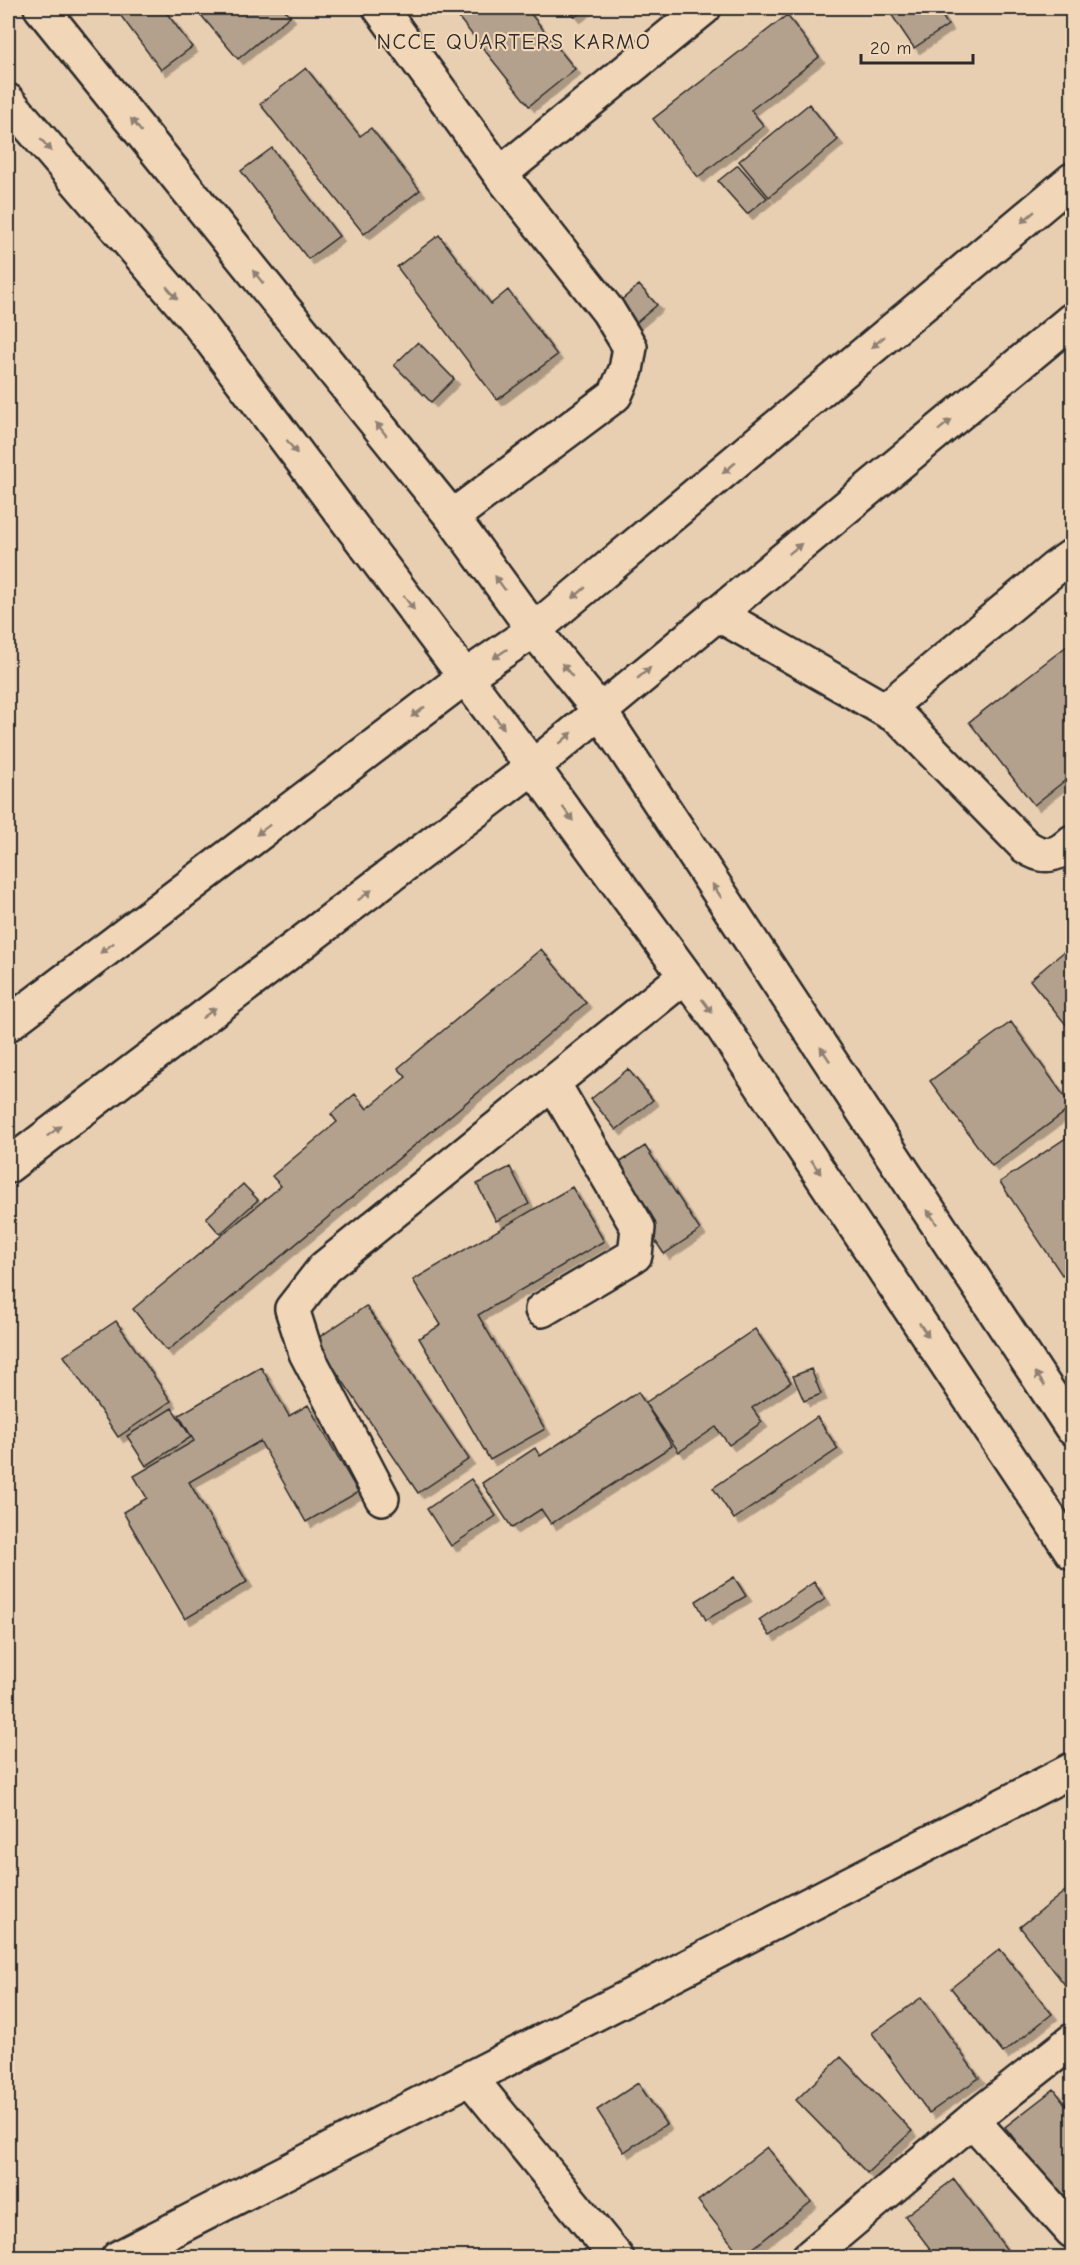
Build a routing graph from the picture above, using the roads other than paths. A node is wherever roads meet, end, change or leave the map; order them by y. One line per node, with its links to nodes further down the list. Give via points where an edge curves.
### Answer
1 (41, 8): 8 (street, one-way to 1)
2 (380, 8): 5 (street)
3 (704, 8): 5 (street)
4 (8, 101): 12 (street, one-way to 12, via 200,325)
5 (500, 174): 8 (street, via 609,310 630,347 626,370 615,395)
6 (1072, 180): 11 (street, one-way to 11)
7 (1072, 320): 10 (street, one-way to 7)
8 (452, 517): 11 (street, one-way to 8)
9 (1072, 556): 13 (street)
10 (716, 613): 13 (street); 14 (street, one-way to 10)
11 (534, 630): 12 (street, one-way to 12); 14 (street, one-way to 11)
12 (465, 677): 15 (street, one-way to 15); 18 (street, one-way to 18)
13 (886, 709): 16 (street, via 901,719 1037,855 1051,856)
14 (599, 710): 15 (street, one-way to 14); 22 (street, one-way to 14)
15 (533, 767): 17 (street, one-way to 17); 20 (street, one-way to 15)
16 (1072, 842)
17 (686, 976): 19 (street); 24 (street, one-way to 24)
18 (8, 1024)
19 (553, 1083): 21 (street, via 638,1228 635,1255); 23 (street, via 324,1268 292,1309 306,1353)
20 (8, 1166)
21 (542, 1310)
22 (1072, 1428)
23 (382, 1498)
24 (1072, 1552)
25 (1072, 1770): 27 (street)
26 (1072, 2041): 28 (street)
27 (470, 2078): 30 (street); 31 (street)
28 (972, 2120): 29 (street); 32 (street)
29 (1072, 2231)
30 (118, 2258)
31 (617, 2258)
32 (808, 2258)

